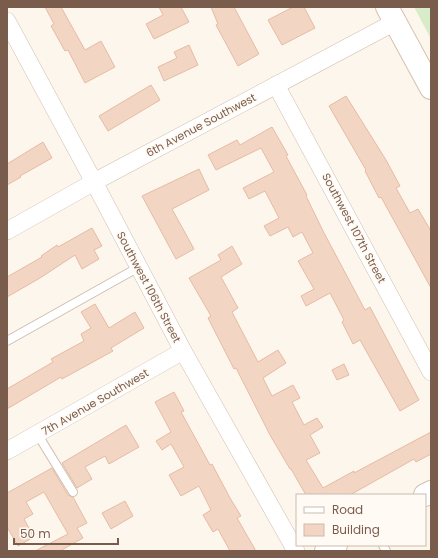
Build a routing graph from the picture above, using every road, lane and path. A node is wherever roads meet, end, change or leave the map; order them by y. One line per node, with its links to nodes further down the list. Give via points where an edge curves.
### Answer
1 (391, 14): 3 (street); 4 (street, 6th Avenue Southwest)
2 (7, 21): 5 (street, Southwest 106th Street)
3 (430, 82)
4 (276, 85): 5 (street, 6th Avenue Southwest); 10 (street, Southwest 107th Street)
5 (94, 182): 6 (street, 6th Avenue Southwest); 7 (street, Southwest 106th Street)
6 (7, 231)
7 (139, 267): 8 (lane); 9 (street, Southwest 106th Street)
8 (7, 341)
9 (183, 351): 11 (street, 7th Avenue Southwest); 14 (street, Southwest 106th Street)
10 (431, 372)
11 (38, 435): 12 (street, 7th Avenue Southwest); 13 (lane)
12 (7, 451)
13 (73, 492)
14 (296, 551)

